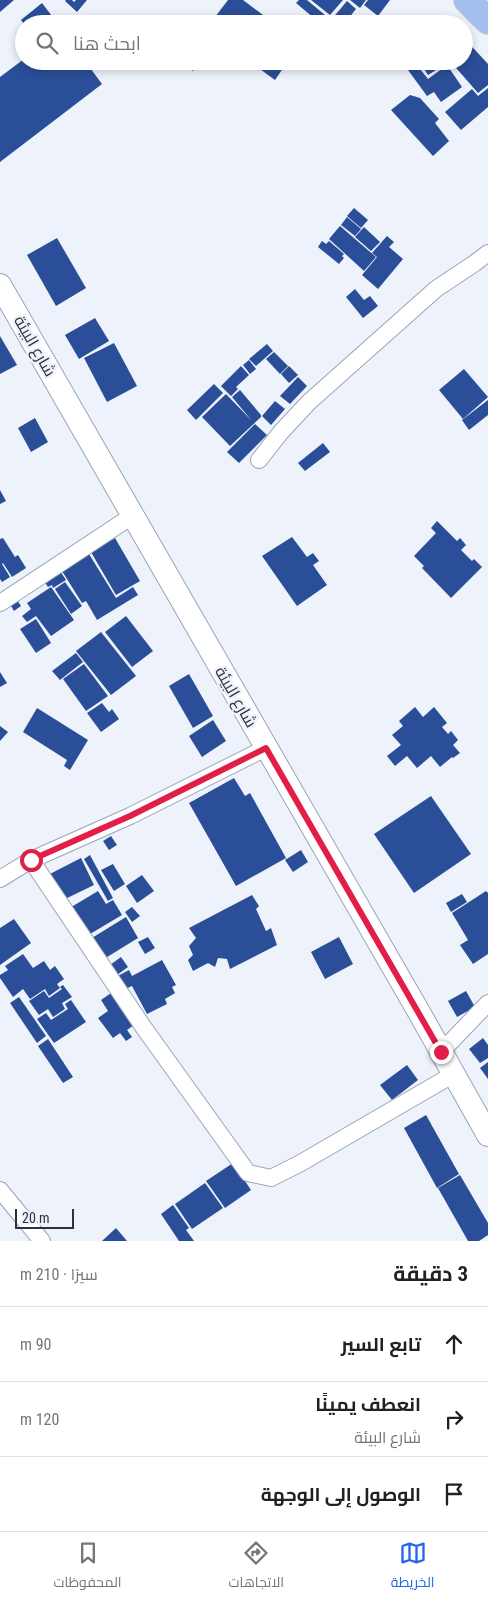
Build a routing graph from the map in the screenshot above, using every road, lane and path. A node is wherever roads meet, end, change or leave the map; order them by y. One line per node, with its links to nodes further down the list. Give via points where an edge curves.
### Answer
1 (467, 0): 2 (main road)
2 (488, 21)
3 (488, 253): 5 (street, via 436,289 309,402)
4 (0, 285): 6 (street, شارع البيئة)
5 (259, 460)
6 (132, 516): 7 (street); 8 (street, شارع البيئة)
7 (0, 603)
8 (266, 748): 9 (street, via 130,816); 12 (street, شارع البيئة)
9 (31, 860): 10 (street); 13 (street, via 144,1028 248,1173 271,1178)
10 (0, 879)
11 (488, 1003): 12 (street)
12 (441, 1052): 13 (street, شارع البيئة)
13 (454, 1074): 14 (street, شارع البيئة)
14 (488, 1135)
15 (0, 1190): 16 (street)
16 (42, 1241)

